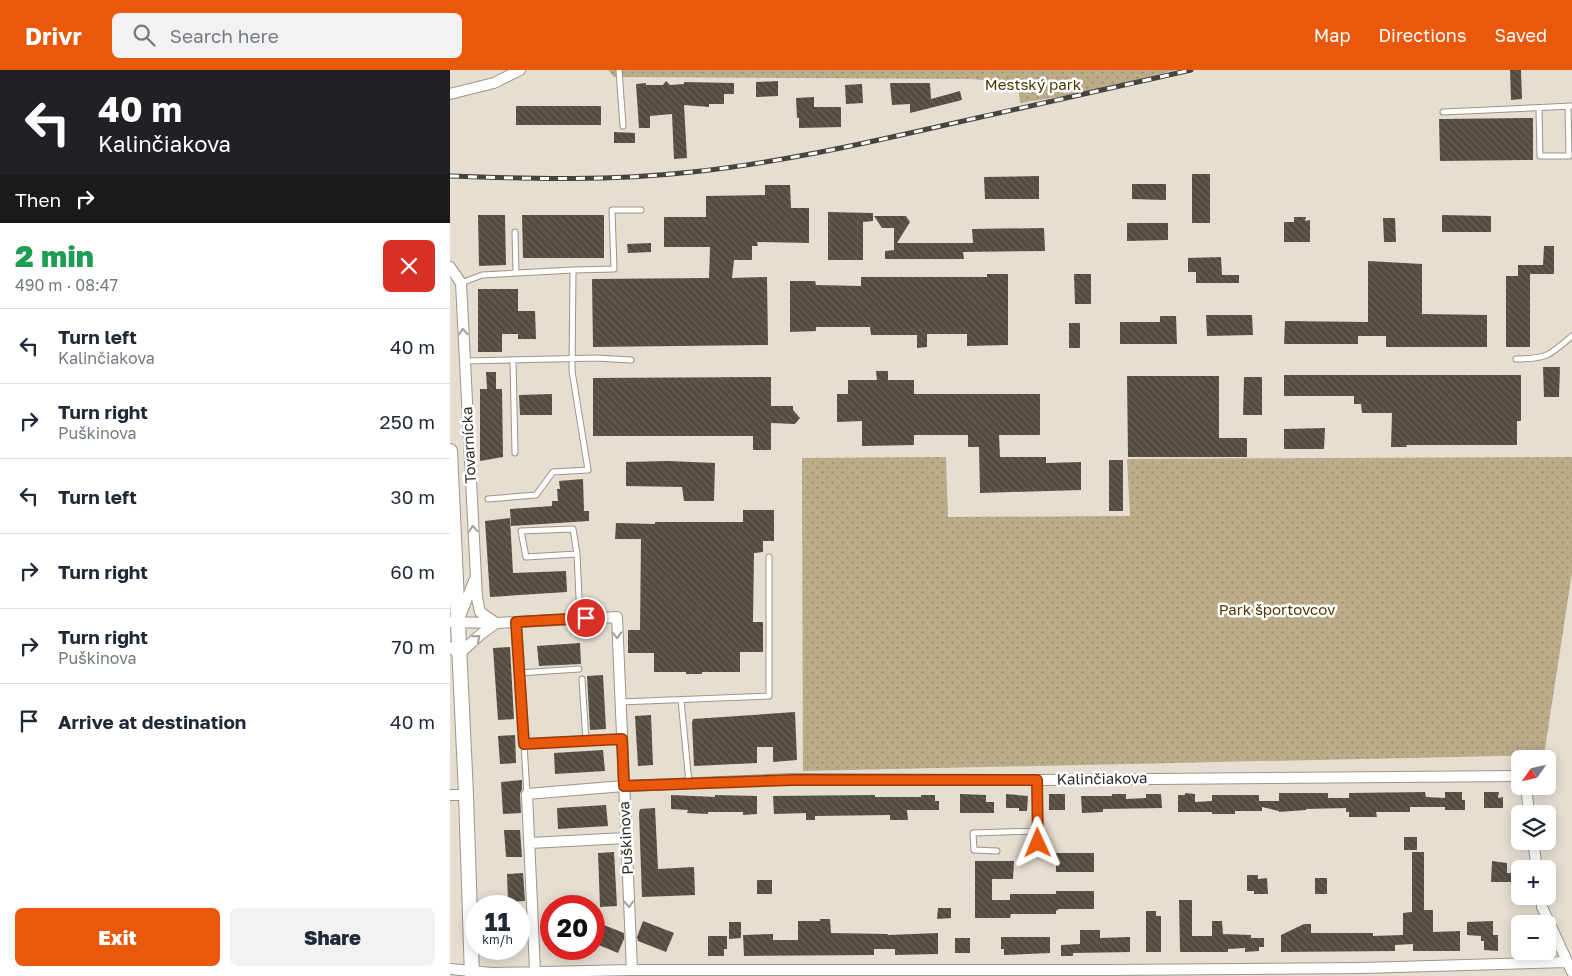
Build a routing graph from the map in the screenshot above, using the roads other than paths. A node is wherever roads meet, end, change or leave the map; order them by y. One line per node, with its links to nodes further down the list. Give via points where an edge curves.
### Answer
1 (520, 70): 3 (street)
2 (619, 70): 8 (lane)
3 (508, 73): 4 (street, via 494,83)
4 (450, 94)
5 (1570, 106): 6 (lane); 6 (lane, via 1569,156 1540,156)
6 (1539, 108): 7 (lane)
7 (1443, 112)
8 (623, 126)
9 (641, 210): 12 (lane, via 612,210 614,269)
10 (515, 232): 13 (lane)
11 (450, 267): 14 (street)
12 (573, 270): 13 (lane); 16 (lane)
13 (516, 273): 14 (lane, via 482,275)
14 (461, 283): 19 (street, Tovarnícka, one-way to 14)
15 (1572, 336): 17 (lane, via 1556,351 1536,359)
16 (572, 359): 18 (lane); 20 (lane); 23 (lane, via 588,470 553,472 536,495)
17 (1516, 359)
18 (631, 360)
19 (465, 361): 20 (lane); 26 (street, Tovarnícka, one-way to 19)
20 (513, 361): 22 (lane)
21 (450, 451): 29 (main road, Tovarnícka, via 456,577)
22 (515, 453)
23 (488, 499)
24 (577, 554): 24 (lane, via 573,529 521,531 526,557); 28 (lane)
25 (769, 557): 36 (lane, via 769,696)
26 (476, 578): 29 (street, Tovarnícka); 31 (street, via 480,612)
27 (450, 610): 29 (street)
28 (580, 619): 30 (street, Puškinova); 37 (street, Puškinova, one-way to 37, via 617,617)
29 (454, 622): 31 (street, Puškinova); 32 (main road, Tovarnícka)
30 (516, 622): 31 (street, Puškinova); 34 (lane)
31 (496, 623): 32 (street, one-way to 31)
32 (455, 651): 47 (main road, Tovarnícka)
33 (579, 669): 34 (lane)
34 (519, 673): 40 (lane)
35 (582, 679): 39 (lane)
36 (681, 700): 37 (lane); 43 (lane)
37 (620, 702): 38 (street, Puškinova)
38 (622, 739): 39 (lane); 44 (street, Puškinova)
39 (586, 741): 40 (lane)
40 (524, 744): 45 (lane)
41 (1511, 776): 42 (street, Kalinčiakova)
42 (1037, 780): 43 (street, Kalinčiakova, via 792,780); 48 (lane)
43 (689, 784): 44 (street, Kalinčiakova)
44 (624, 786): 45 (street, Kalinčiakova); 49 (street, Puškinova)
45 (527, 794): 50 (street)
46 (450, 795): 47 (street)
47 (466, 795): 60 (main road, Tovarnícka)
48 (1038, 831): 51 (lane); 52 (lane, via 974,833 974,850)
49 (626, 838): 50 (street); 56 (street, Puškinova, one-way to 56)
50 (530, 843): 57 (street)
51 (1038, 849)
52 (997, 851)
53 (1542, 905): 54 (street)
54 (1567, 962): 58 (street); 59 (street)
55 (450, 969): 60 (street)
56 (632, 970): 57 (street); 61 (street)
57 (535, 971): 60 (street)
58 (1362, 972): 62 (street)
59 (1572, 972)
60 (472, 973)
61 (839, 973): 62 (street)
62 (1093, 973)

